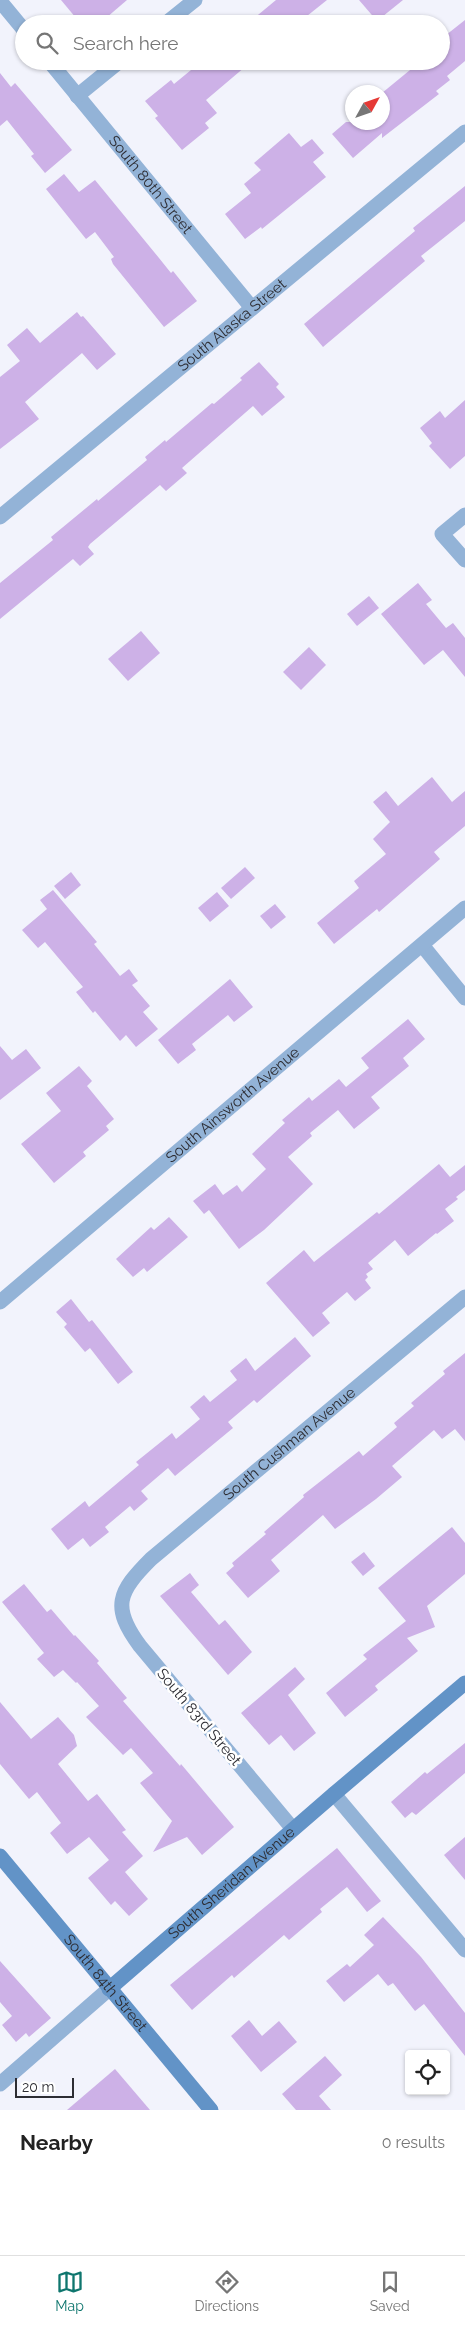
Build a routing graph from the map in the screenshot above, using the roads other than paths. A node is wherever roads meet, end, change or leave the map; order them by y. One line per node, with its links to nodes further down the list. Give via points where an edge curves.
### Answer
1 (194, 0): 3 (street)
2 (0, 1): 4 (street)
3 (176, 15)
4 (15, 19)
5 (56, 70): 7 (street, South 80th Street)
6 (109, 70): 7 (street)
7 (78, 96): 9 (street, South 80th Street)
8 (465, 132): 9 (street, South Alaska Street)
9 (252, 308): 11 (street, South Alaska Street)
10 (465, 515): 12 (street, via 442,534)
11 (0, 517)
12 (465, 560)
13 (465, 908): 14 (street, South Ainsworth Avenue)
14 (422, 945): 15 (street); 17 (street, South Ainsworth Avenue)
15 (465, 998)
16 (465, 1296): 18 (street, South Cushman Avenue, via 152,1558 135,1575)
17 (0, 1302)
18 (122, 1599): 21 (street, South 83rd Street, via 124,1620 140,1646)
19 (465, 1683): 20 (street, South Sheridan Avenue)
20 (334, 1794): 21 (street, South Sheridan Avenue); 23 (street)
21 (292, 1829): 24 (street, South Sheridan Avenue)
22 (0, 1856): 24 (street, South 84th Street)
23 (465, 1950)
24 (109, 1989): 25 (street, South Sheridan Avenue); 26 (street, South 84th Street)
25 (0, 2084)
26 (211, 2110)

